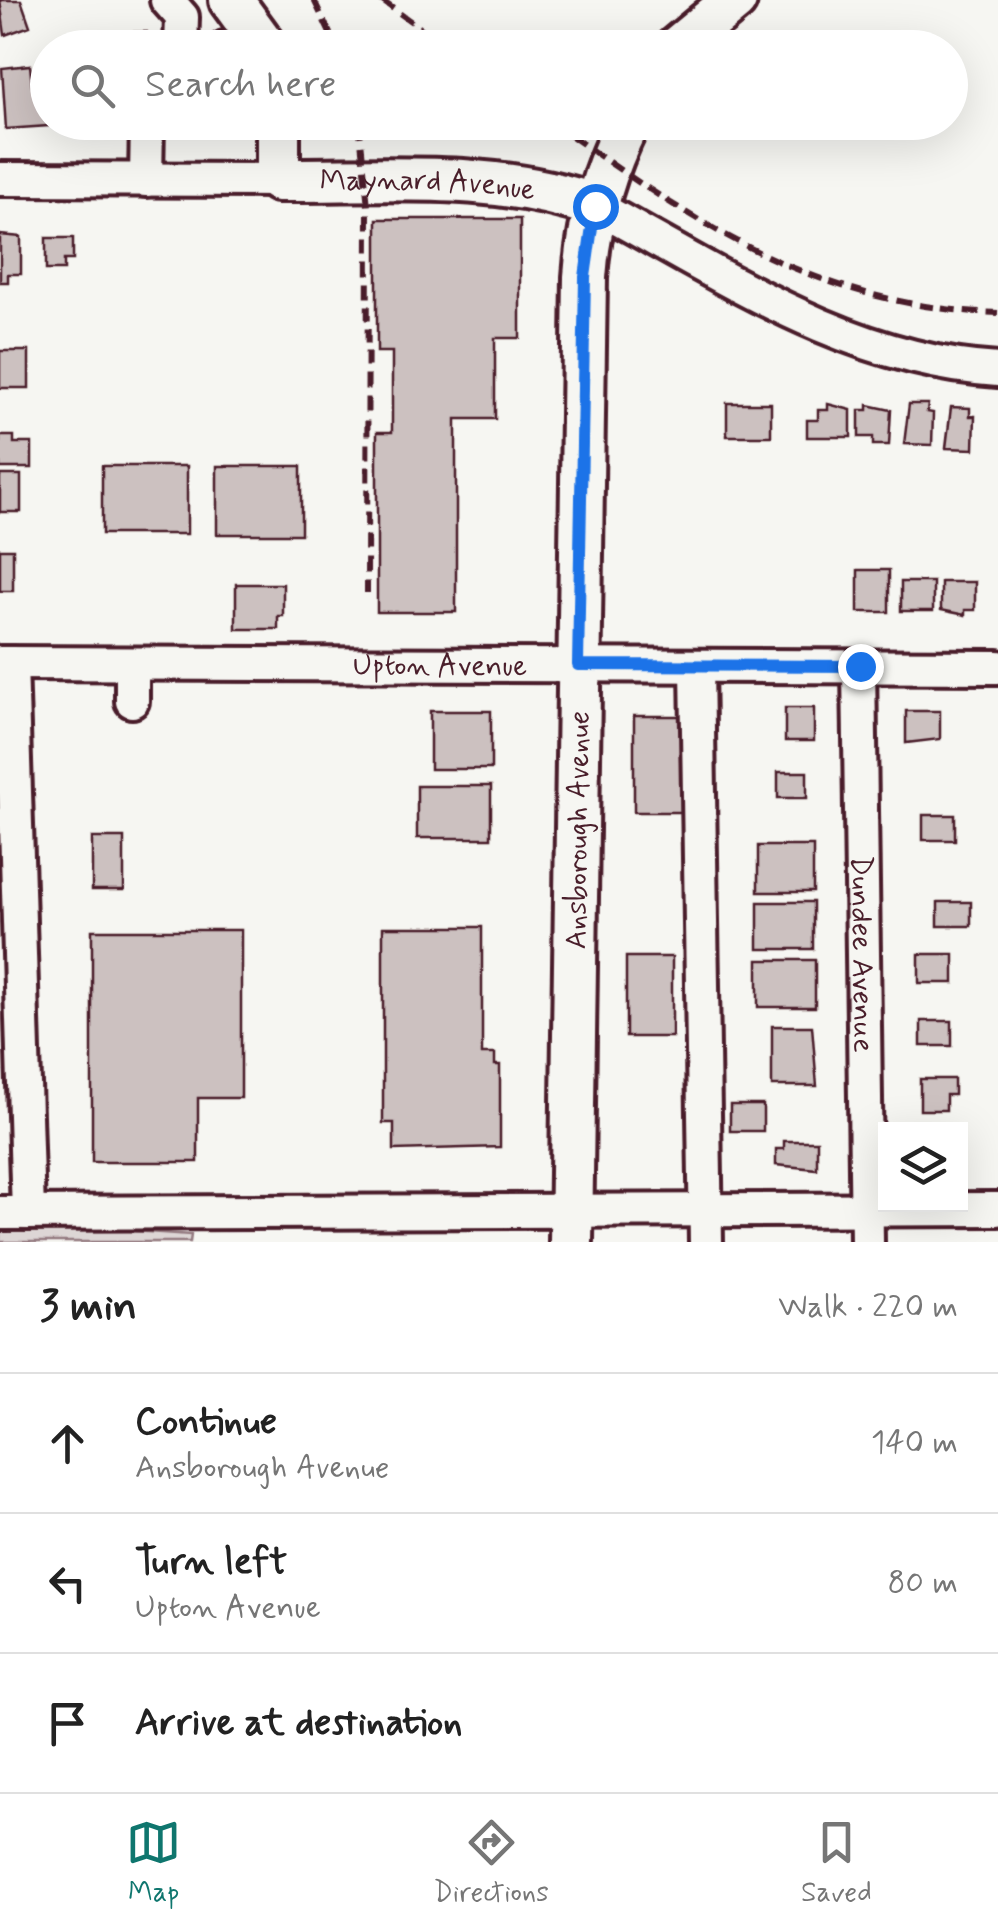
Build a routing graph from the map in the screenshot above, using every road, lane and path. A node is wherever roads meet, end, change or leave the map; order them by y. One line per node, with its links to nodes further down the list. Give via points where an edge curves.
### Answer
1 (167, 0): 5 (street, via 182,17)
2 (231, 0): 6 (main road)
3 (697, 0): 7 (main road)
4 (735, 0): 8 (main road)
5 (181, 30)
6 (244, 30)
7 (683, 30)
8 (698, 30)
9 (146, 140): 13 (street)
10 (278, 140): 14 (main road)
11 (619, 140): 15 (main road, Ansborough Avenue)
12 (0, 180): 13 (street, Maynard Avenue)
13 (146, 180): 14 (street, Maynard Avenue)
14 (278, 180): 15 (main road, Maynard Avenue, via 472,181)
15 (595, 206): 16 (street, Maynard Avenue, via 734,285 841,334); 19 (main road, Ansborough Avenue, via 585,277)
16 (998, 370)
17 (6, 664): 18 (street, Upton Avenue); 24 (street)
18 (132, 664): 19 (street, Upton Avenue); 23 (street)
19 (578, 665): 20 (street, Upton Avenue); 27 (main road, Ansborough Avenue)
20 (698, 666): 21 (street, Upton Avenue); 28 (street)
21 (860, 666): 22 (street, Upton Avenue); 29 (street, Dundee Avenue)
22 (998, 667)
23 (132, 701)
24 (9, 920): 26 (street)
25 (998, 1209): 29 (street)
26 (14, 1213): 27 (street)
27 (571, 1226): 28 (street)
28 (706, 1226): 29 (street)
29 (867, 1226)

